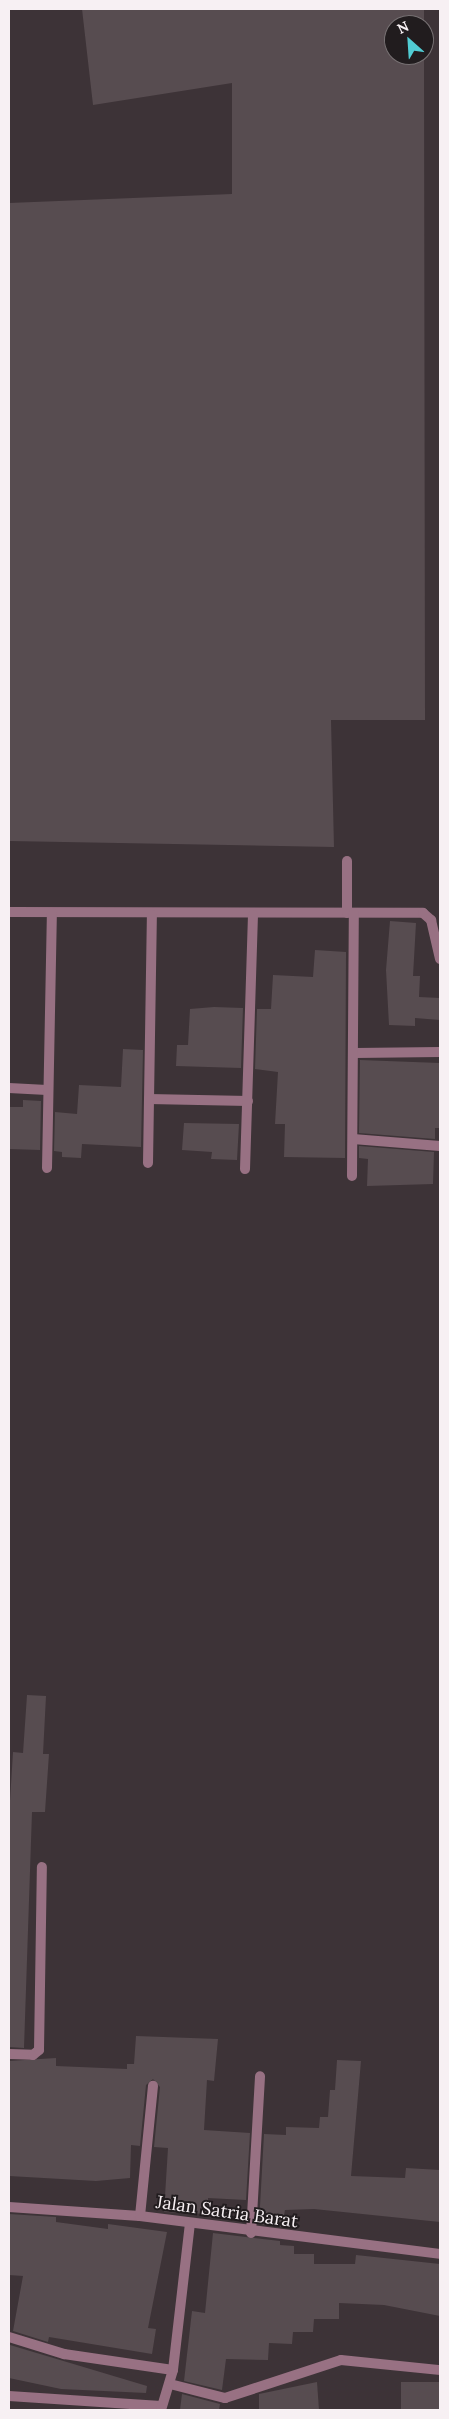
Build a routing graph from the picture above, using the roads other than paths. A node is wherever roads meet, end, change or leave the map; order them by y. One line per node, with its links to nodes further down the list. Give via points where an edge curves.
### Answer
1 (348, 862): 4 (street)
2 (9, 912): 3 (street)
3 (52, 913): 5 (street); 11 (street)
4 (350, 913): 6 (street); 7 (street, via 427,915); 9 (street)
5 (152, 915): 6 (street); 12 (street)
6 (253, 915): 13 (street)
7 (440, 958)
8 (440, 1052): 9 (street)
9 (355, 1053): 14 (street)
10 (9, 1088): 11 (street)
11 (47, 1090): 17 (street)
12 (149, 1099): 13 (street); 16 (street)
13 (248, 1100): 18 (street)
14 (353, 1139): 15 (street); 19 (street)
15 (440, 1146)
16 (148, 1163)
17 (47, 1168)
18 (245, 1169)
19 (352, 1176)
20 (42, 1867): 21 (street, via 39,2050 31,2056)
21 (9, 2054)
22 (260, 2076): 27 (street)
23 (153, 2086): 25 (street)
24 (9, 2207): 25 (street, Jalan Satria Barat)
25 (140, 2216): 26 (street, Jalan Satria Barat)
26 (190, 2224): 27 (street, Jalan Satria Barat); 30 (street)
27 (251, 2233): 28 (street, Jalan Satria Barat)
28 (440, 2254)
29 (9, 2337): 30 (street, via 64,2354)
30 (173, 2370): 32 (street)
31 (440, 2370): 32 (street, via 341,2360 225,2398)
32 (170, 2384): 34 (street)
33 (9, 2396): 34 (street)
34 (161, 2408)

